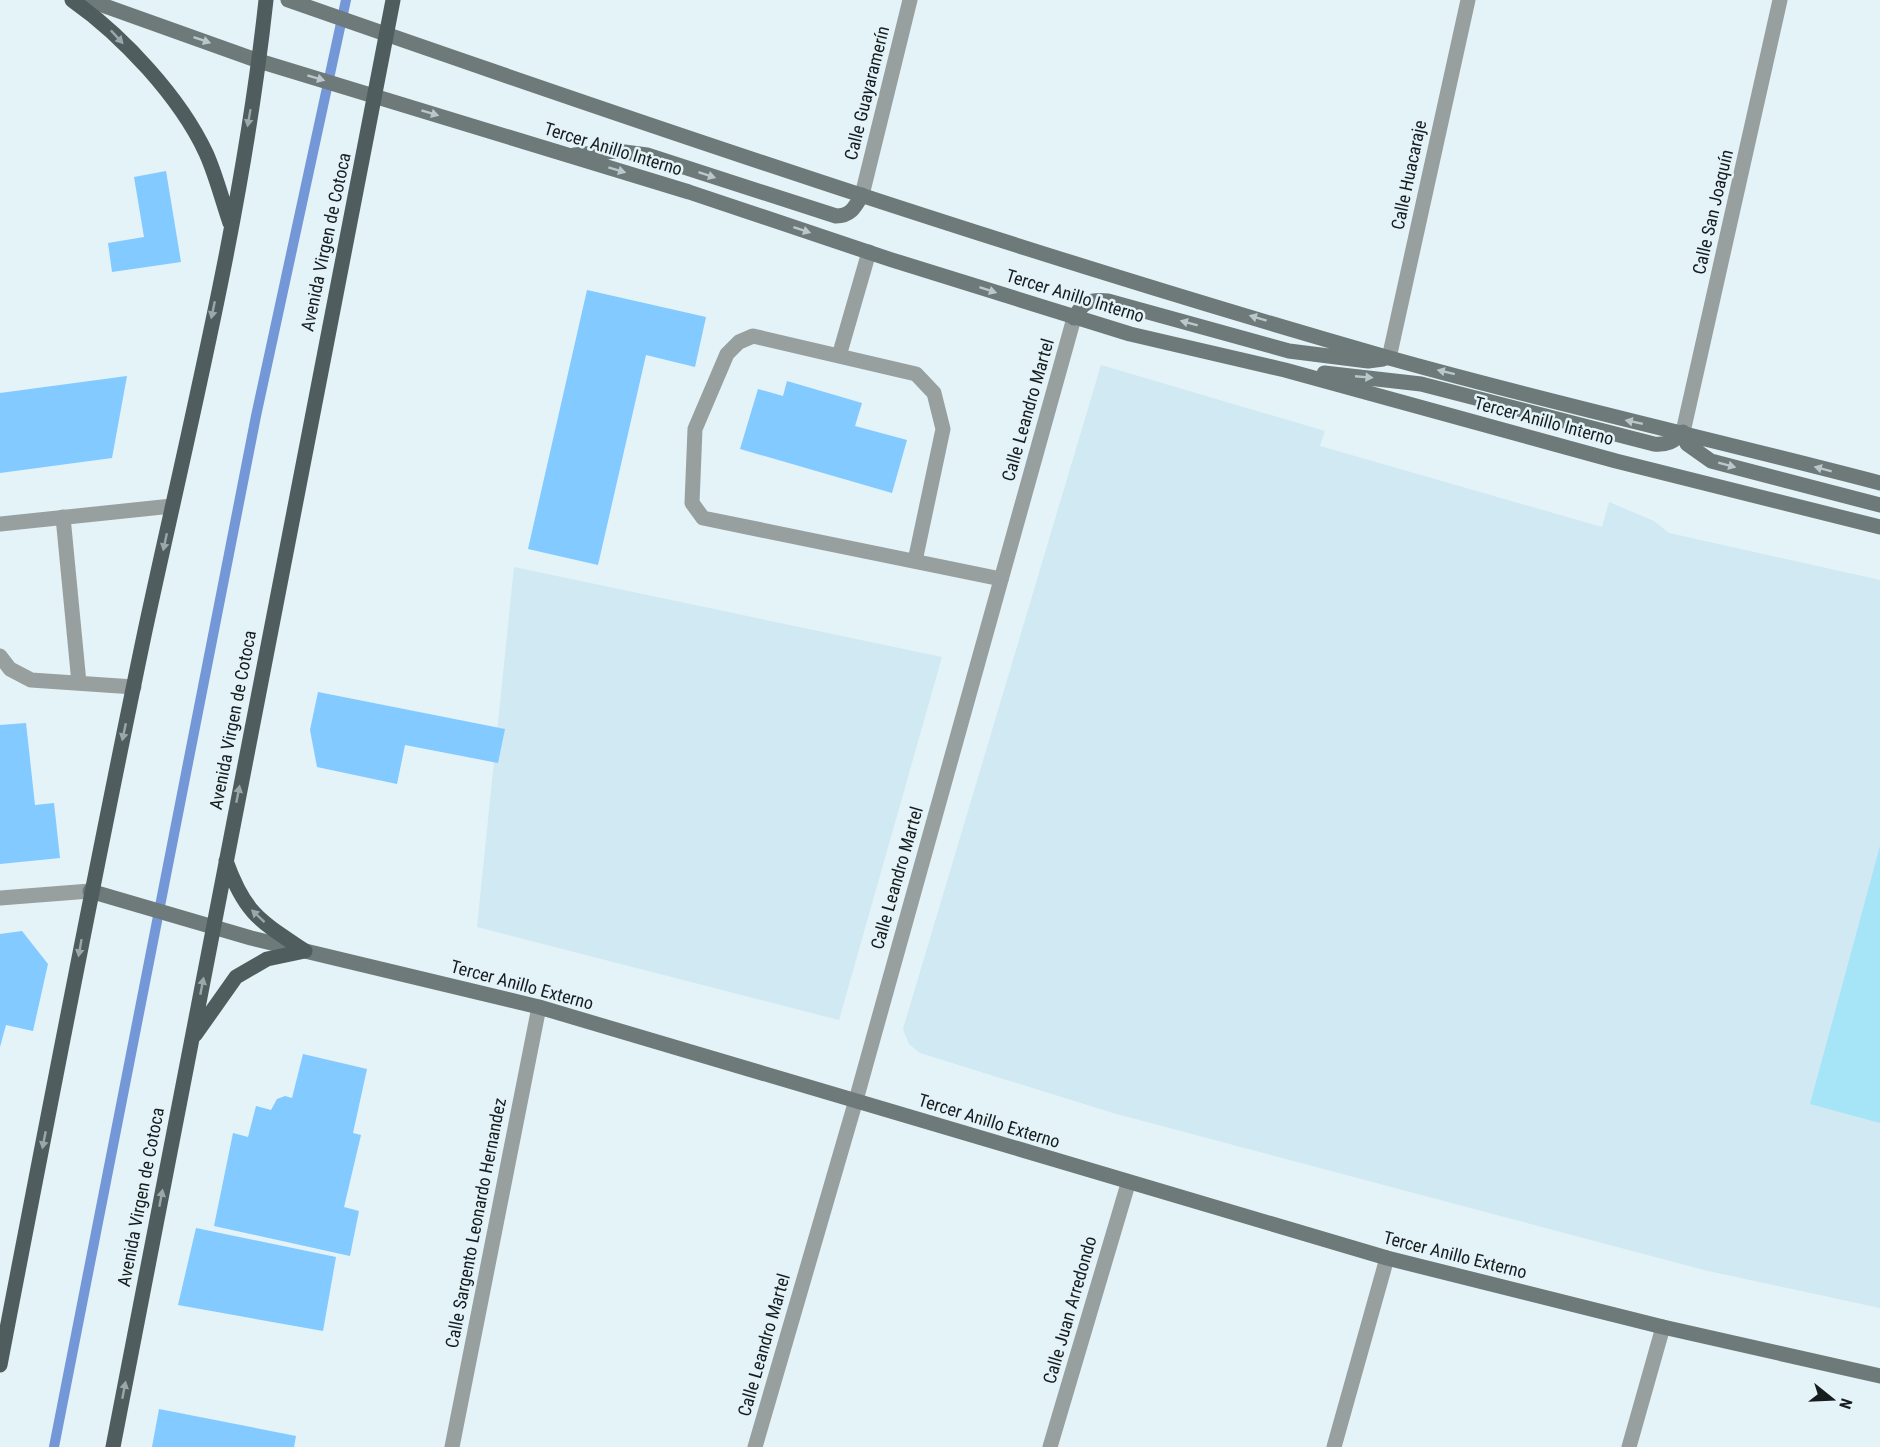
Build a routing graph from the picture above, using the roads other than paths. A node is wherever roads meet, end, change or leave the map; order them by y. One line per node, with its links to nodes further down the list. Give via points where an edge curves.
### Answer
1 (72, 0): 14 (main road, one-way to 14, via 104,23 165,88 206,153)
2 (88, 0): 10 (main road, Tercer Anillo Interno, one-way to 10)
3 (266, 0): 10 (main road)
4 (288, 0): 9 (main road, Tercer Anillo Interno)
5 (393, 0): 9 (main road, Avenida Virgen de Cotoca)
6 (910, 0): 13 (street, Calle Guayaramerín)
7 (1468, 0): 18 (street, Calle Huacaraje)
8 (1780, 0): 20 (street, Calle San Joaquín)
9 (380, 32): 11 (main road, Avenida Virgen de Cotoca); 13 (main road, Tercer Anillo Interno)
10 (265, 62): 11 (main road, Tercer Anillo Interno, one-way to 11); 14 (main road, one-way to 14)
11 (367, 94): 12 (main road, Tercer Anillo Interno, one-way to 12); 32 (main road, Avenida Virgen de Cotoca, one-way to 11)
12 (568, 155): 13 (main road, one-way to 13, via 635,152 836,216 848,215); 15 (main road, Tercer Anillo Interno, one-way to 15)
13 (862, 195): 18 (main road, Tercer Anillo Interno, one-way to 13)
14 (231, 226): 23 (main road, one-way to 23)
15 (869, 252): 16 (main road, Tercer Anillo Interno, one-way to 16); 17 (street)
16 (1074, 318): 18 (main road, one-way to 16, via 1368,362 1288,351 1108,301 1091,300 1081,305); 19 (main road, Tercer Anillo Interno); 28 (street, Calle Leandro Martel)
17 (839, 356): 27 (street, via 916,374 934,393 943,429); 27 (street, via 753,336 739,342 727,354 695,429 692,503 703,518)
18 (1389, 358): 20 (main road, Tercer Anillo Interno, one-way to 18)
19 (1285, 370): 20 (main road, one-way to 20, via 1421,384 1654,444 1675,440); 26 (main road, Tercer Anillo Interno, via 1616,461)
20 (1683, 432): 21 (main road, Tercer Anillo Interno, one-way to 20); 22 (main road, one-way to 22, via 1687,444 1712,460)
21 (1880, 483)
22 (1880, 505)
23 (172, 506): 24 (street); 31 (main road, one-way to 31)
24 (63, 517): 25 (street); 30 (street)
25 (0, 524)
26 (1880, 527)
27 (915, 561): 28 (street)
28 (1001, 579): 39 (street, Calle Leandro Martel)
29 (0, 656): 30 (street, via 10,669 31,680)
30 (80, 683): 31 (street)
31 (134, 687): 33 (main road, one-way to 33)
32 (226, 860): 35 (main road, Avenida Virgen de Cotoca); 36 (main road, one-way to 32, via 255,915 238,893)
33 (90, 891): 34 (street); 35 (main road, Tercer Anillo Externo); 43 (main road, one-way to 43)
34 (0, 898)
35 (213, 926): 36 (main road, Tercer Anillo Externo); 38 (main road, Avenida Virgen de Cotoca, one-way to 35)
36 (304, 951): 37 (main road, Tercer Anillo Externo); 38 (main road, via 267,959 236,977)
37 (539, 1007): 39 (main road, Tercer Anillo Externo); 46 (street, Calle Sargento Leonardo Hernandez)
38 (191, 1040): 45 (main road, Avenida Virgen de Cotoca, one-way to 38)
39 (856, 1100): 40 (main road, Tercer Anillo Externo); 47 (street, Calle Leandro Martel)
40 (1128, 1184): 41 (main road, Tercer Anillo Externo); 48 (street, Calle Juan Arredondo)
41 (1387, 1258): 42 (main road, Tercer Anillo Externo); 49 (street)
42 (1663, 1328): 44 (main road, Tercer Anillo Externo); 50 (street)
43 (0, 1365)
44 (1880, 1376)
45 (113, 1447)
46 (452, 1447)
47 (755, 1447)
48 (1050, 1447)
49 (1334, 1447)
50 (1629, 1447)

